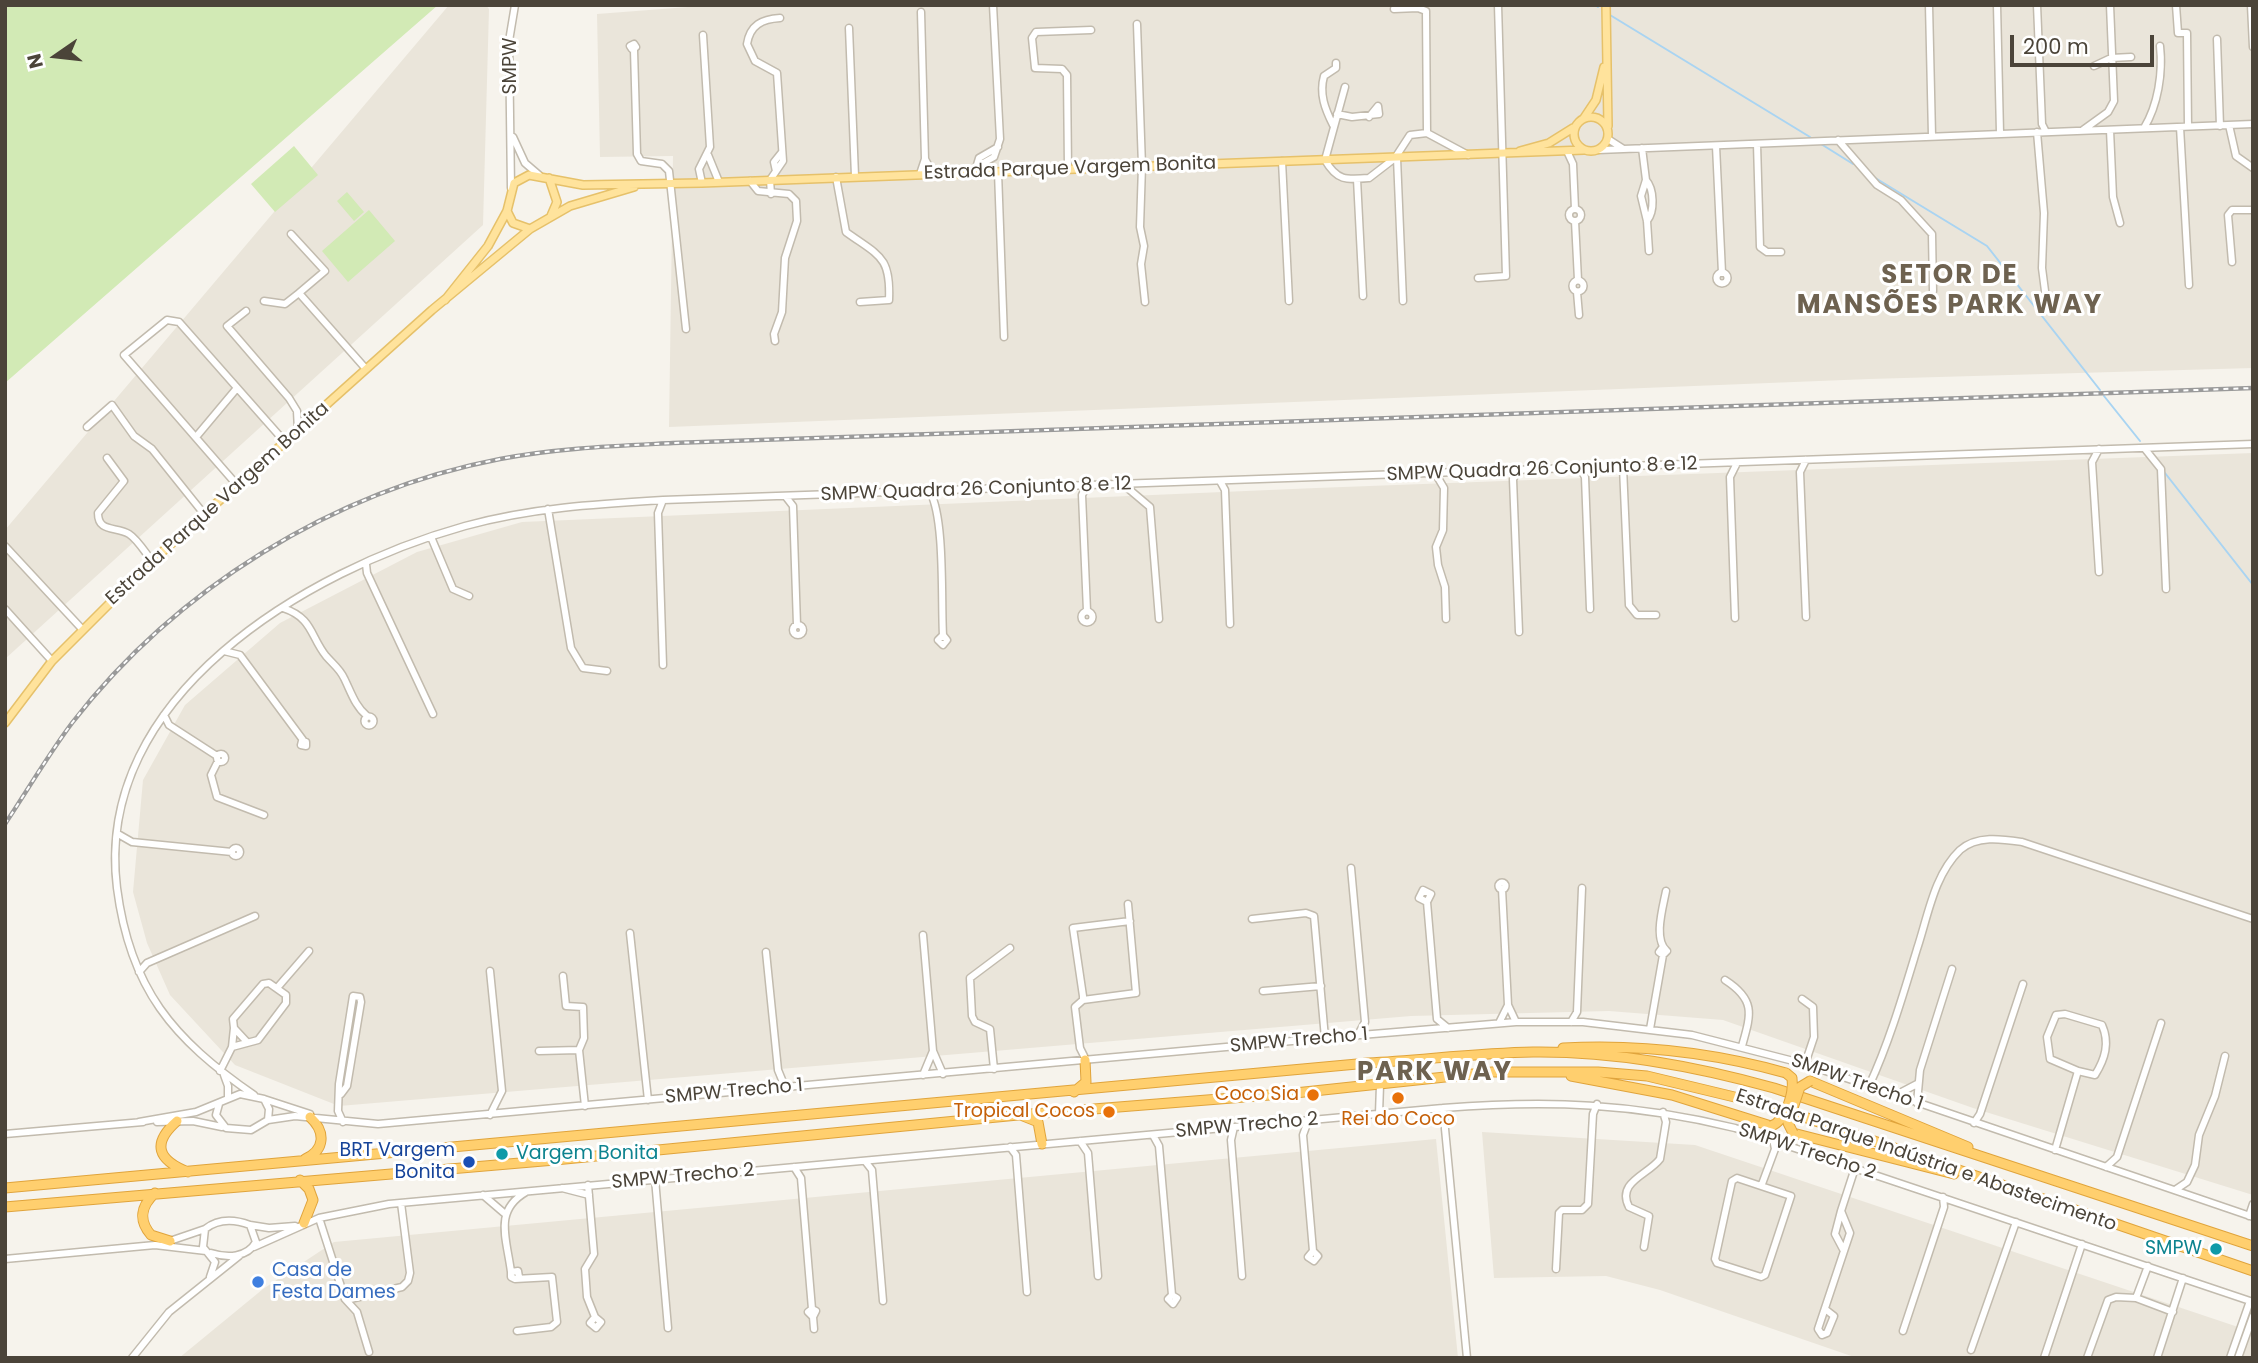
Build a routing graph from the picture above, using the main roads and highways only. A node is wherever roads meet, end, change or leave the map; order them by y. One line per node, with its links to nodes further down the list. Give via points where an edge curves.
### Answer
1 (1606, 5): 2 (main road)
2 (1607, 52): 3 (main road, via 1599,90); 4 (main road)
3 (1584, 118): 4 (main road, via 1596,118); 5 (main road)
4 (1608, 126): 6 (main road, via 1608,139 1598,150)
5 (1573, 128): 6 (main road); 7 (main road, Estrada Parque Vargem Bonita, via 1549,143)
6 (1582, 151): 7 (main road, Estrada Parque Vargem Bonita)
7 (1499, 153): 9 (main road, Estrada Parque Vargem Bonita)
8 (548, 177): 9 (main road, Estrada Parque Vargem Bonita, via 574,184); 10 (main road, Estrada Parque Vargem Bonita, via 524,176 511,188); 11 (main road, via 556,202)
9 (645, 184): 11 (main road, Estrada Parque Vargem Bonita, via 587,200)
10 (507, 211): 12 (main road, via 513,223); 13 (main road, Estrada Parque Vargem Bonita, via 482,255)
11 (551, 216): 12 (main road, Estrada Parque Vargem Bonita)
12 (530, 229): 13 (main road, Estrada Parque Vargem Bonita)
13 (445, 300): 14 (main road, Estrada Parque Vargem Bonita, via 152,561 52,661)
14 (5, 723)
15 (1531, 1052): 16 (highway, bridge, via 1565,1047 1639,1049 1742,1062 1786,1073 1793,1083 1782,1119 1771,1126 1672,1095); 17 (highway, Estrada Parque Indústria e Abastecimento, via 1368,1063); 24 (highway, Estrada Parque Indústria e Abastecimento, via 1612,1056 1707,1070)
16 (1556, 1071): 19 (highway, Estrada Parque Indústria e Abastecimento, via 1492,1072); 27 (highway, Estrada Parque Indústria e Abastecimento, via 1647,1076 1716,1091 1772,1106)
17 (1106, 1090): 18 (highway, Estrada Parque Indústria e Abastecimento); 18 (highway, via 1091,1081 1086,1060 1086,1082)
18 (1073, 1093): 23 (highway, Estrada Parque Indústria e Abastecimento)
19 (1062, 1111): 20 (highway, Estrada Parque Indústria e Abastecimento); 20 (highway, via 1045,1124 1044,1143 1038,1122)
20 (1017, 1115): 26 (highway, Estrada Parque Indústria e Abastecimento)
21 (314, 1118): 23 (highway, via 322,1141 317,1152)
22 (177, 1121): 25 (highway, via 163,1135 162,1155 171,1165)
23 (300, 1162): 25 (highway, Estrada Parque Indústria e Abastecimento)
24 (2001, 1162): 27 (highway, bridge, via 1810,1081 1800,1087 1788,1123 1793,1133); 33 (highway, Estrada Parque Indústria e Abastecimento)
25 (190, 1173): 28 (highway, Estrada Parque Indústria e Abastecimento)
26 (300, 1180): 29 (highway, Estrada Parque Indústria e Abastecimento); 31 (highway, via 313,1200)
27 (1994, 1184): 34 (highway, Estrada Parque Indústria e Abastecimento)
28 (5, 1188)
29 (155, 1193): 30 (highway, Estrada Parque Indústria e Abastecimento); 32 (highway, via 144,1206 143,1221 151,1236)
30 (5, 1207)
31 (302, 1224)
32 (170, 1241)
33 (2253, 1246)
34 (2253, 1271)

